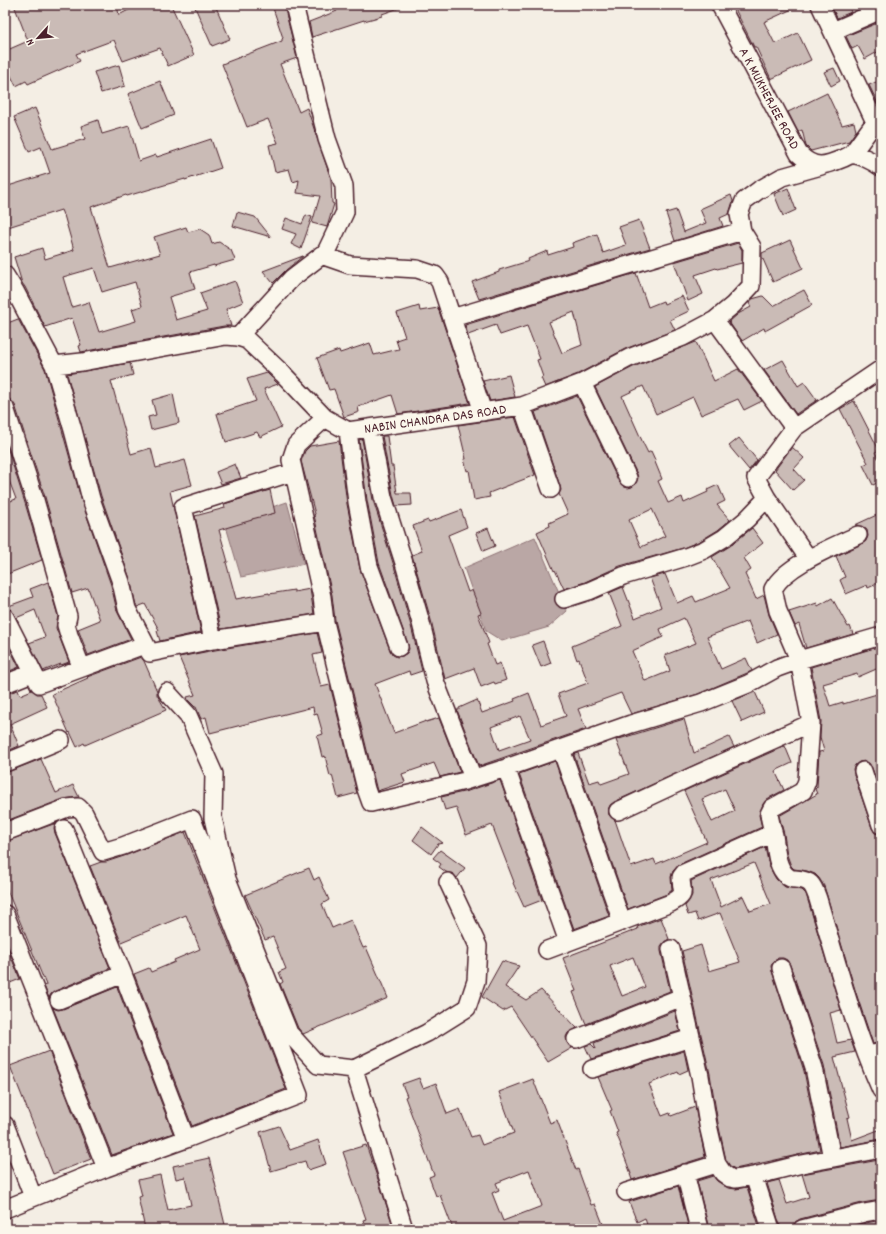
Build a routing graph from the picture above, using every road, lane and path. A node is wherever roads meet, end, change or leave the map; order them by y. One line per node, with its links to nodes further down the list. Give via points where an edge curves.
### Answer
1 (294, 5): 11 (street, via 326,139 344,186 345,212 326,252)
2 (720, 5): 8 (street, A K MUKHERJEE ROAD, via 799,154)
3 (820, 5): 5 (street)
4 (881, 10): 5 (street)
5 (833, 31): 6 (street)
6 (878, 121): 7 (street)
7 (851, 155): 8 (street); 9 (street, via 872,160)
8 (820, 166): 10 (street, NABIN CHANDRA DAS ROAD, via 782,177 744,201 739,214)
9 (881, 167)
10 (742, 231): 13 (street); 14 (street, NABIN CHANDRA DAS ROAD, via 752,247 751,286)
11 (321, 255): 13 (street, via 350,265 417,269 435,275 440,282); 15 (street, via 292,278)
12 (5, 275): 16 (street)
13 (452, 318): 21 (street)
14 (715, 320): 18 (street, NABIN CHANDRA DAS ROAD, via 683,337 629,358); 24 (street)
15 (238, 337): 16 (street, via 226,336); 22 (street, NABIN CHANDRA DAS ROAD, via 247,340)
16 (54, 365): 40 (street, via 91,499 121,582 127,609)
17 (881, 369): 24 (street)
18 (582, 383): 19 (street, NABIN CHANDRA DAS ROAD); 28 (street)
19 (522, 406): 21 (street, NABIN CHANDRA DAS ROAD); 29 (street)
20 (5, 408): 26 (street)
21 (482, 412): 23 (street, NABIN CHANDRA DAS ROAD)
22 (325, 418): 25 (street, NABIN CHANDRA DAS ROAD); 27 (street, via 296,445 291,460)
23 (370, 428): 25 (street, NABIN CHANDRA DAS ROAD); 30 (street)
24 (794, 428): 31 (street, via 756,478)
25 (348, 431): 32 (street)
26 (9, 437): 43 (street, via 35,500 68,616 66,625)
27 (293, 472): 37 (street, via 322,597); 39 (street, via 183,507)
28 (628, 478)
29 (551, 489)
30 (383, 497): 32 (street); 53 (street, via 413,593 435,681)
31 (766, 498): 34 (street); 35 (street, via 736,528 704,550 623,576)
32 (357, 502): 41 (street, via 370,566)
33 (858, 535): 34 (street)
34 (808, 558): 42 (street, via 776,583 773,589 778,611)
35 (564, 599)
36 (5, 616): 44 (street)
37 (325, 622): 39 (street); 53 (street, via 371,803)
38 (881, 636): 42 (street)
39 (213, 640): 40 (street, via 150,653)
40 (144, 645): 43 (street)
41 (399, 647)
42 (799, 660): 47 (street); 49 (street, via 701,703 631,724)
43 (84, 667): 44 (street, via 39,684)
44 (32, 673): 45 (street)
45 (5, 684)
46 (168, 692): 72 (street, via 188,714 214,774 213,818 227,879 289,1034 318,1065)
47 (812, 723): 54 (street); 58 (street, via 807,781 803,791 772,808 769,814)
48 (61, 740): 50 (street)
49 (562, 749): 51 (street); 61 (street)
50 (5, 763)
51 (506, 768): 53 (street); 62 (street)
52 (863, 771): 55 (street)
53 (472, 778)
54 (618, 811)
55 (881, 825)
56 (64, 829): 66 (street)
57 (5, 832): 76 (street, via 67,808 78,807 84,812 103,852 192,819 299,1095)
58 (774, 833): 61 (street, via 684,873 681,877 683,888 680,898); 71 (street, via 778,861 787,877 806,880 814,888 847,996)
59 (448, 882): 72 (street, via 478,946 476,981 467,1008 427,1033)
60 (5, 914): 80 (street)
61 (622, 922): 62 (street)
62 (568, 942): 64 (street)
63 (671, 949): 67 (street)
64 (547, 950)
65 (781, 968): 78 (street, via 814,1068)
66 (123, 974): 68 (street); 76 (street)
67 (682, 997): 69 (street); 70 (street)
68 (60, 1000)
69 (691, 1038): 73 (street); 79 (street)
70 (576, 1039)
71 (874, 1054): 74 (street)
72 (354, 1069): 87 (street)
73 (592, 1069)
74 (881, 1090)
75 (5, 1125): 84 (street)
76 (186, 1139): 80 (street)
77 (881, 1149): 78 (street)
78 (832, 1158): 82 (street)
79 (717, 1164): 81 (street); 82 (street, via 730,1178)
80 (106, 1168): 84 (street)
81 (685, 1173): 83 (street); 88 (street)
82 (754, 1176): 89 (street)
83 (626, 1192)
84 (33, 1197): 85 (street)
85 (5, 1209)
86 (881, 1210): 90 (street)
87 (404, 1229)
88 (699, 1229)
89 (771, 1229)
90 (802, 1229)

